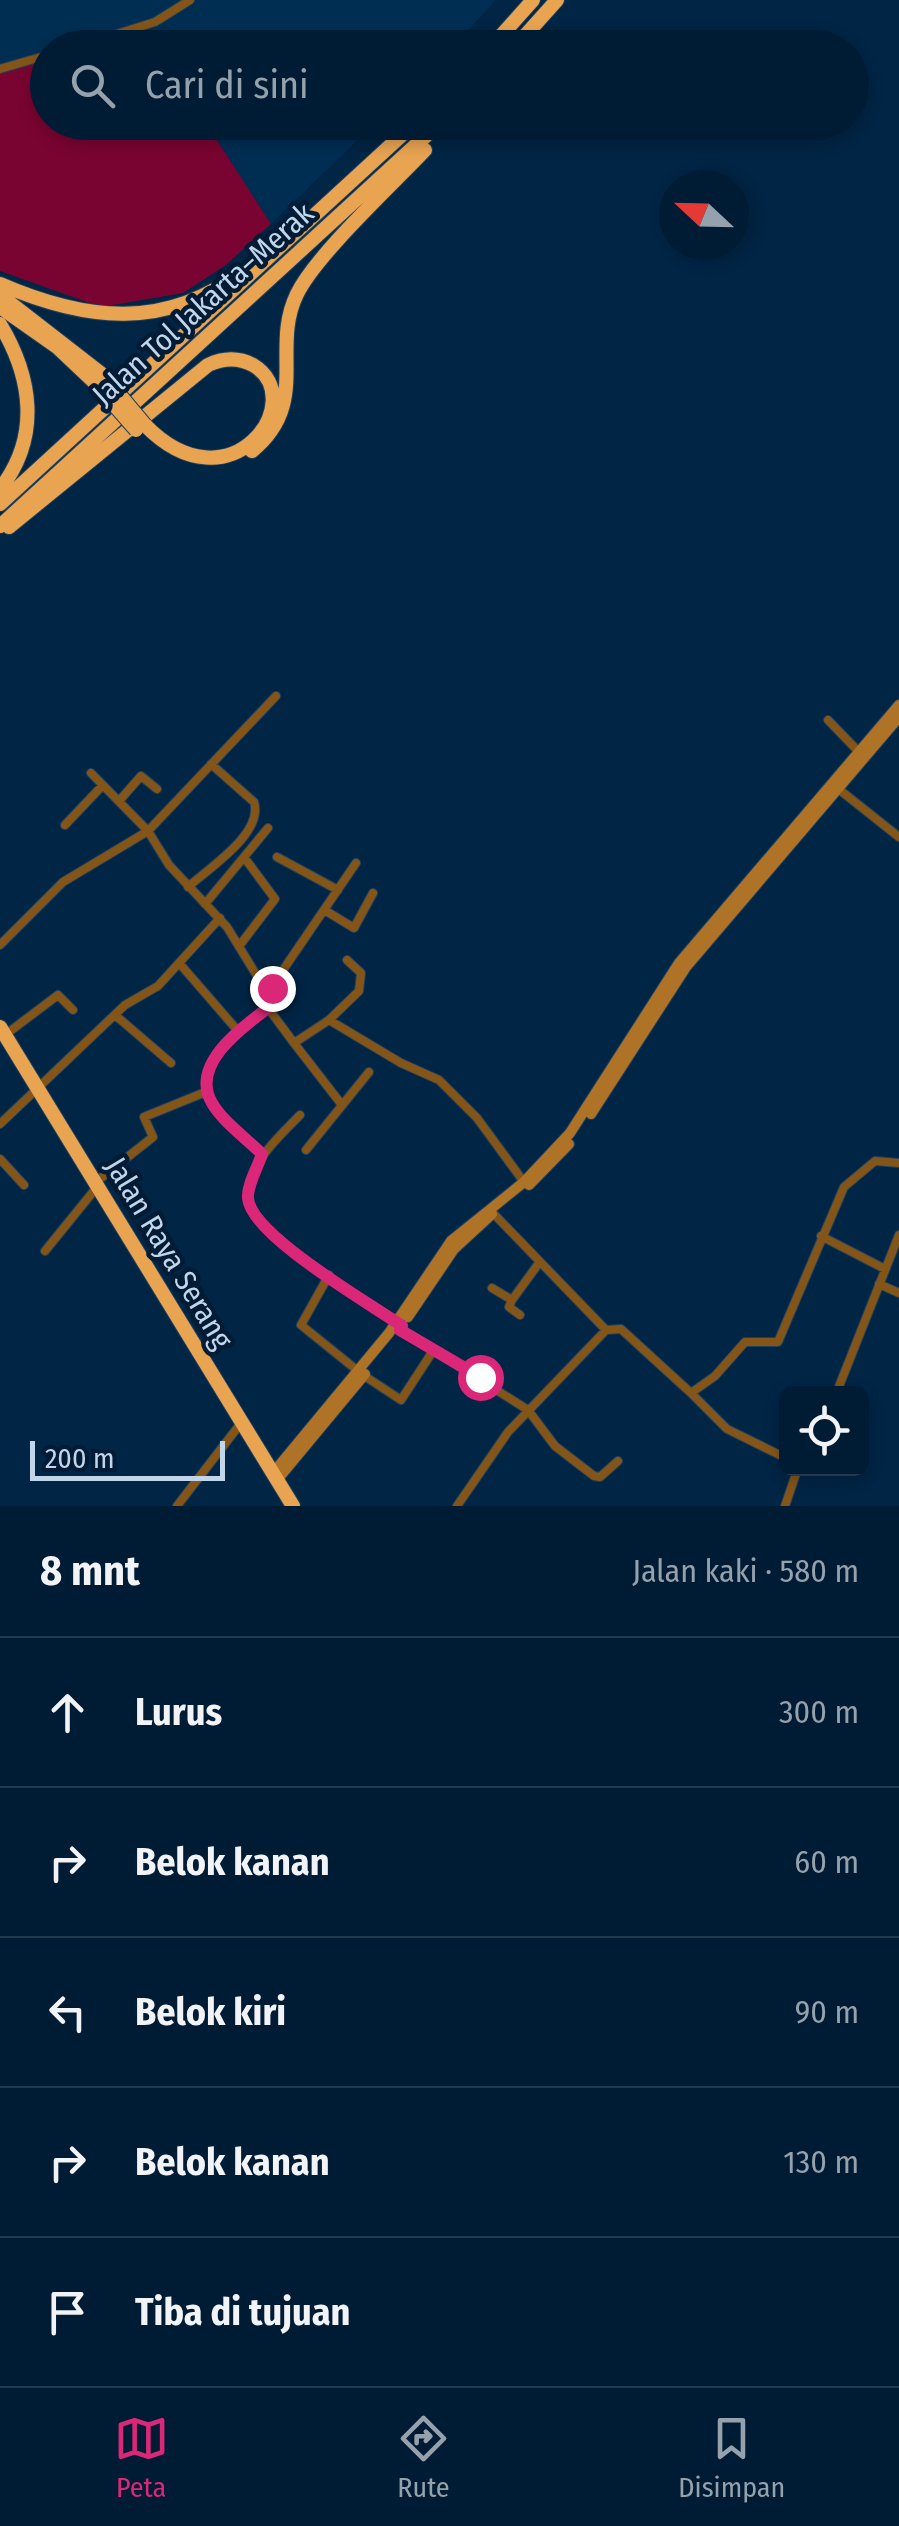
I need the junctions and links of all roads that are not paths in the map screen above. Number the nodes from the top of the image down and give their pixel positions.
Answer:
1 (190, 0) edge
2 (557, 0) edge
3 (531, 3) edge
4 (542, 18) junction
5 (130, 30) edge
6 (506, 30) edge
7 (531, 30) edge
8 (30, 60) edge
9 (0, 69) edge
10 (395, 140) edge
11 (396, 140) edge
12 (424, 140) edge
13 (429, 140) edge
14 (0, 284) edge
15 (0, 294) edge
16 (0, 306) edge
17 (0, 324) edge
18 (98, 378) junction
19 (140, 427) junction
20 (0, 489) edge
21 (0, 504) edge
22 (0, 526) edge
23 (0, 534) edge
24 (276, 696) dead end
25 (899, 704) edge
26 (899, 716) edge
27 (828, 720) dead end
28 (858, 751) junction
29 (211, 764) junction
30 (91, 773) dead end
31 (104, 784) junction
32 (834, 785) junction
33 (156, 788) dead end
34 (119, 801) junction
35 (65, 825) dead end
36 (268, 828) dead end
37 (148, 830) junction
38 (899, 837) edge
39 (261, 838) junction
40 (269, 846) dead end
41 (244, 857) junction
42 (277, 857) dead end
43 (356, 863) dead end
44 (188, 887) junction
45 (338, 890) junction
46 (372, 893) dead end
47 (204, 904) junction
48 (326, 911) junction
49 (220, 918) junction
50 (0, 944) edge
51 (240, 945) junction
52 (347, 960) dead end
53 (180, 964) junction
54 (266, 995) junction
55 (268, 1008) junction
56 (73, 1010) dead end
57 (115, 1015) junction
58 (330, 1020) junction
59 (2, 1031) edge
60 (238, 1031) junction
61 (294, 1043) junction
62 (171, 1064) dead end
63 (369, 1072) dead end
64 (36, 1086) junction
65 (208, 1091) junction
66 (342, 1105) junction
67 (300, 1115) dead end
68 (0, 1124) edge
69 (306, 1150) dead end
70 (262, 1154) junction
71 (0, 1159) edge
72 (899, 1163) edge
73 (524, 1182) junction
74 (24, 1185) dead end
75 (96, 1185) junction
76 (490, 1211) junction
77 (899, 1235) edge
78 (821, 1236) junction
79 (896, 1246) edge
80 (44, 1250) dead end
81 (539, 1263) junction
82 (885, 1269) junction
83 (329, 1275) junction
84 (879, 1284) junction
85 (492, 1288) dead end
86 (899, 1293) edge
87 (512, 1300) junction
88 (520, 1315) dead end
89 (400, 1326) junction
90 (606, 1330) junction
91 (432, 1351) junction
92 (361, 1373) junction
93 (839, 1386) edge
94 (692, 1393) junction
95 (528, 1410) junction
96 (241, 1423) junction
97 (779, 1455) edge
98 (618, 1461) dead end
99 (795, 1476) edge
100 (275, 1477) junction
101 (176, 1506) edge
102 (293, 1506) edge
103 (457, 1506) edge
104 (785, 1506) edge

1 - 5 street
2 - 4 highway
3 - 4 highway
3 - 6 highway
4 - 7 highway
8 - 9 street
10 - 14 highway
11 - 21 highway, Jalan Tol Jakarta–Merak
12 - 22 highway, Jalan Tol Jakarta–Merak
13 - 19 highway
15 - 18 highway
16 - 18 highway
17 - 20 highway
18 - 19 highway, bridge
19 - 23 highway
24 - 29 street
25 - 28 street
26 - 32 street
27 - 28 street
28 - 32 street
29 - 37 street
29 - 44 street
30 - 31 street
31 - 34 street
31 - 35 street
32 - 38 street
32 - 73 street
32 - 76 street
33 - 34 street
34 - 37 street
36 - 39 street
37 - 44 street
37 - 50 street
39 - 40 street
39 - 41 street
41 - 47 street
41 - 51 street
42 - 45 street
43 - 45 street
44 - 47 street
45 - 48 street
46 - 48 street
47 - 49 street
48 - 54 street
49 - 51 street
49 - 53 street
51 - 54 street
52 - 58 street
53 - 57 street
53 - 60 street
54 - 55 street
55 - 60 street
55 - 61 street
56 - 59 street
57 - 62 street
57 - 64 street
58 - 61 street
58 - 73 street
59 - 64 highway, Jalan Raya Serang
60 - 65 street
61 - 66 street
63 - 66 street
64 - 68 street
64 - 75 highway, Jalan Raya Serang
65 - 70 street
65 - 75 street
66 - 69 street
67 - 70 street
70 - 83 street
71 - 74 street
72 - 78 street
73 - 76 street
75 - 80 street
75 - 96 highway, Jalan Raya Serang
76 - 81 street
76 - 89 street
77 - 79 street
78 - 82 street
78 - 94 street
79 - 82 street
81 - 87 street
81 - 90 street
82 - 84 street
83 - 89 street
83 - 92 street
84 - 86 street
84 - 93 street
85 - 87 street
87 - 88 street
89 - 91 street
89 - 92 street
90 - 94 street
90 - 95 street
91 - 92 street
91 - 95 street
92 - 100 street
94 - 97 street
95 - 98 street
95 - 103 street
96 - 100 highway, Jalan Raya Serang
96 - 101 street
99 - 104 street
100 - 102 highway, Jalan Raya Serang

